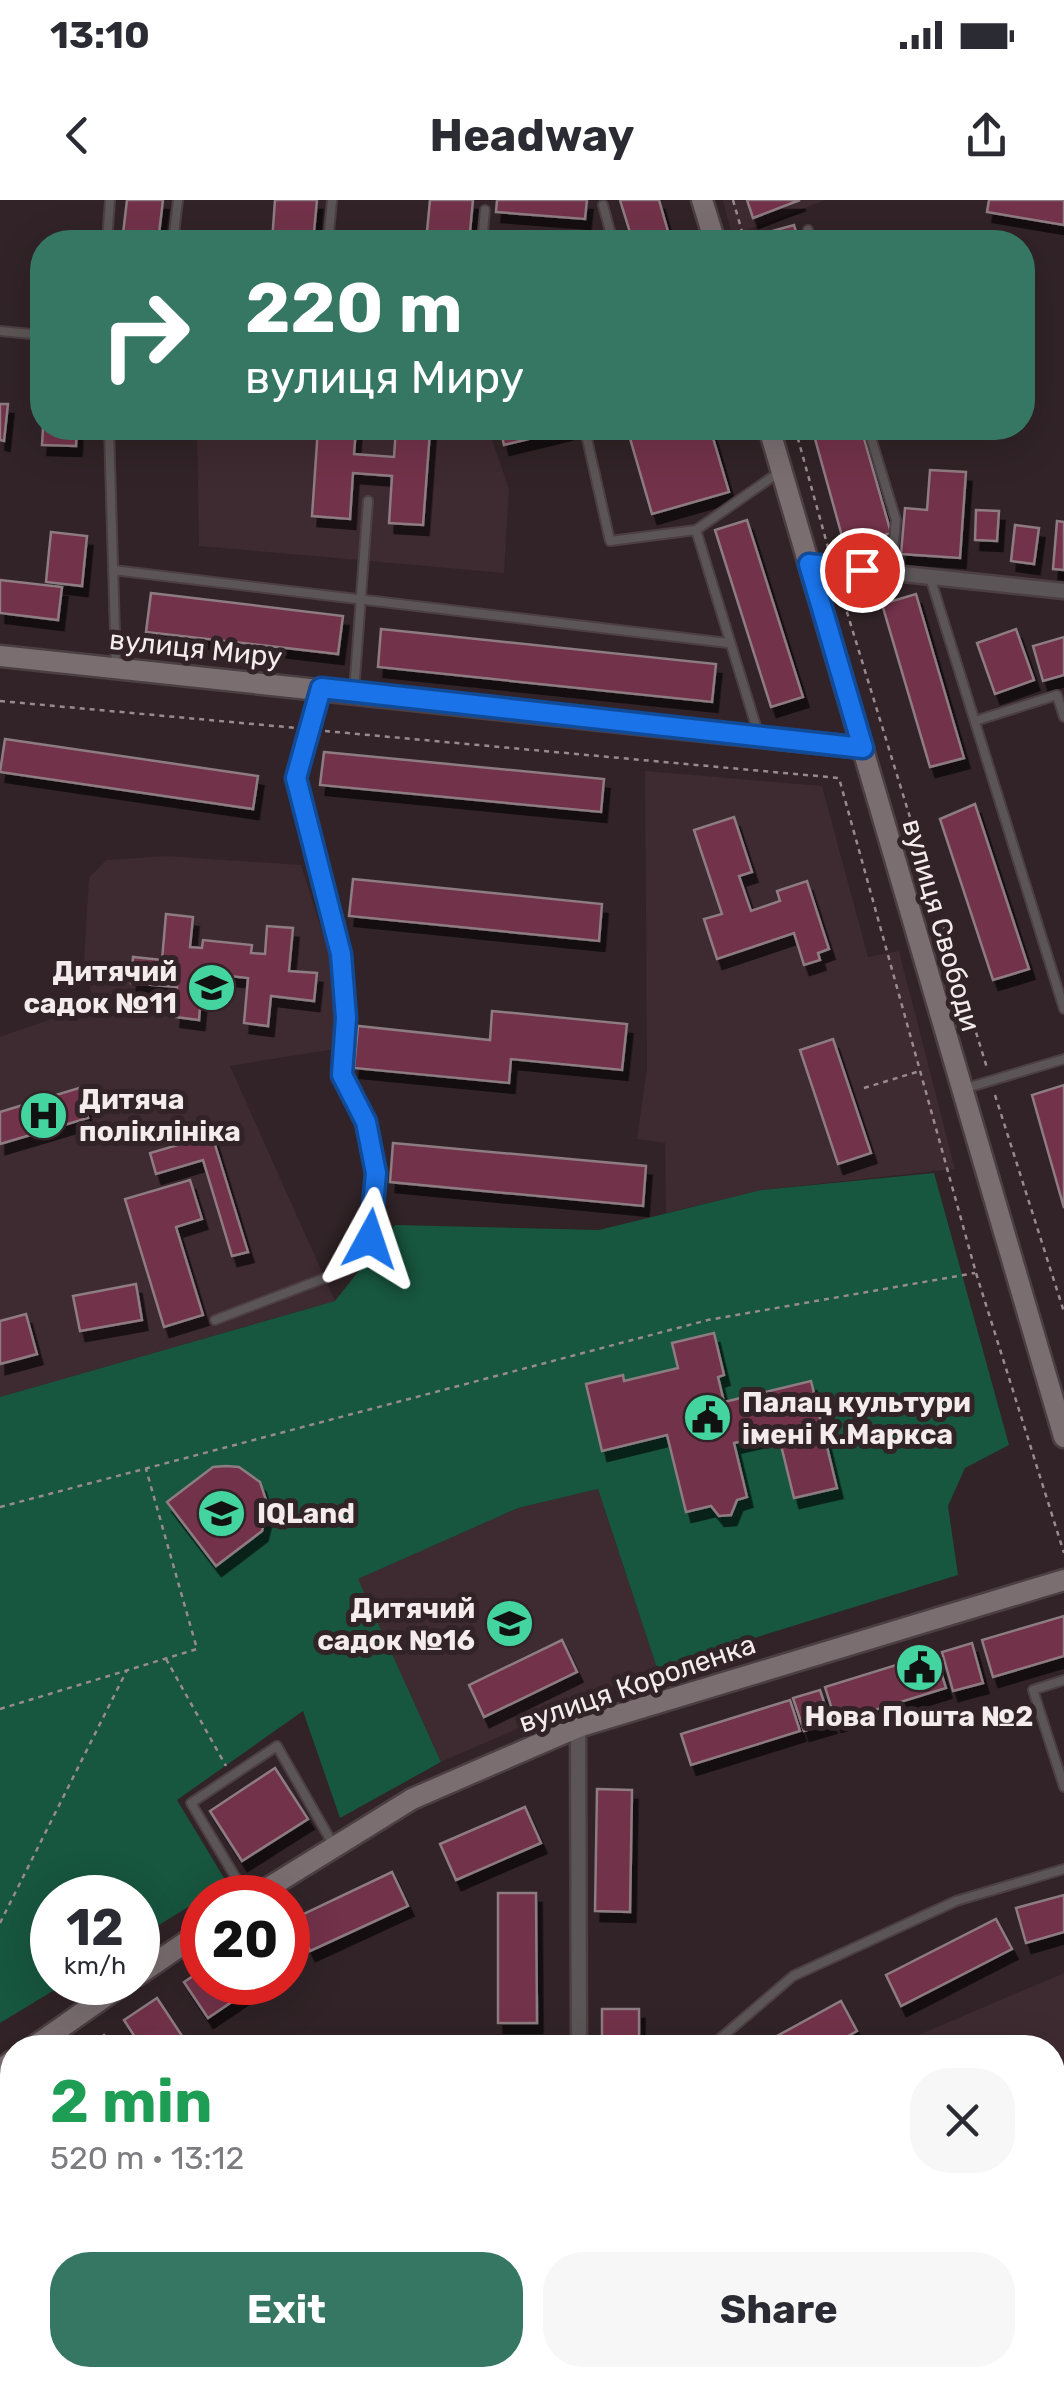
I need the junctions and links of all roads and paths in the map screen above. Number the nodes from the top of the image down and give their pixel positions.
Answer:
1 (110, 200) edge
2 (178, 200) edge
3 (702, 200) edge
4 (733, 200) edge
5 (332, 201) edge
6 (604, 205) dead end
7 (485, 210) dead end
8 (108, 230) edge
9 (174, 230) edge
10 (329, 230) edge
11 (483, 230) edge
12 (610, 230) edge
13 (711, 230) edge
14 (742, 230) edge
15 (0, 331) edge
16 (30, 334) edge
17 (110, 440) edge
18 (587, 440) edge
19 (773, 440) edge
20 (798, 440) edge
21 (872, 440) edge
22 (782, 470) junction
23 (368, 501) dead end
24 (696, 530) junction
25 (809, 564) junction
26 (833, 566) junction
27 (113, 570) junction
28 (892, 573) junction
29 (930, 577) junction
30 (1064, 592) edge
31 (358, 600) junction
32 (728, 644) junction
33 (0, 656) edge
34 (116, 668) junction
35 (321, 688) junction
36 (354, 692) junction
37 (0, 701) edge
38 (1064, 717) edge
39 (974, 721) junction
40 (310, 729) junction
41 (759, 736) junction
42 (863, 748) junction
43 (1064, 1009) edge
44 (1064, 1059) edge
45 (920, 1071) junction
46 (991, 1080) junction
47 (864, 1088) dead end
48 (961, 1089) junction
49 (976, 1272) junction
50 (1064, 1312) edge
51 (215, 1320) dead end
52 (1064, 1437) edge
53 (146, 1469) junction
54 (0, 1507) edge
55 (1064, 1554) edge
56 (1064, 1580) edge
57 (166, 1658) junction
58 (128, 1670) junction
59 (1064, 1680) edge
60 (0, 1708) edge
61 (578, 1727) junction
62 (231, 1774) junction
63 (1064, 1787) edge
64 (334, 1846) junction
65 (1064, 1869) edge
66 (236, 1875) edge
67 (287, 1875) edge
68 (0, 1923) edge
69 (93, 2005) edge
70 (51, 2035) edge
71 (578, 2035) edge
72 (724, 2035) edge

1 - 8 lane
2 - 9 lane
3 - 13 main road
4 - 14 path
5 - 10 lane
6 - 12 lane
7 - 11 lane
15 - 16 lane
17 - 27 lane
18 - 24 lane
19 - 22 main road, вулиця Свободи
20 - 26 path
21 - 28 lane
22 - 24 lane
22 - 25 main road, вулиця Свободи
23 - 31 lane
24 - 32 lane
25 - 26 street
25 - 42 main road, вулиця Свободи
26 - 28 street
26 - 46 path
27 - 31 lane
27 - 34 lane
28 - 29 street
29 - 30 street
29 - 39 lane
31 - 32 lane
31 - 36 lane
32 - 41 lane
33 - 34 main road, вулиця Миру
34 - 35 main road, вулиця Миру
35 - 36 main road, вулиця Миру
35 - 40 lane
36 - 41 main road, вулиця Миру
37 - 40 path
38 - 39 lane
39 - 43 lane
40 - 45 path
40 - 51 lane
41 - 42 main road, вулиця Миру
42 - 48 main road, вулиця Свободи
44 - 46 lane
45 - 47 path
45 - 49 path
46 - 48 lane
46 - 50 path
48 - 52 main road, вулиця Свободи
49 - 53 path
49 - 55 path
53 - 54 path
53 - 57 path
56 - 61 main road, вулиця Короленка
57 - 58 path
57 - 62 path
58 - 60 path
58 - 68 path
59 - 63 lane
61 - 64 main road, вулиця Короленка
61 - 71 street
62 - 64 lane
62 - 66 lane
64 - 67 main road, вулиця Короленка
65 - 72 lane
69 - 70 main road

